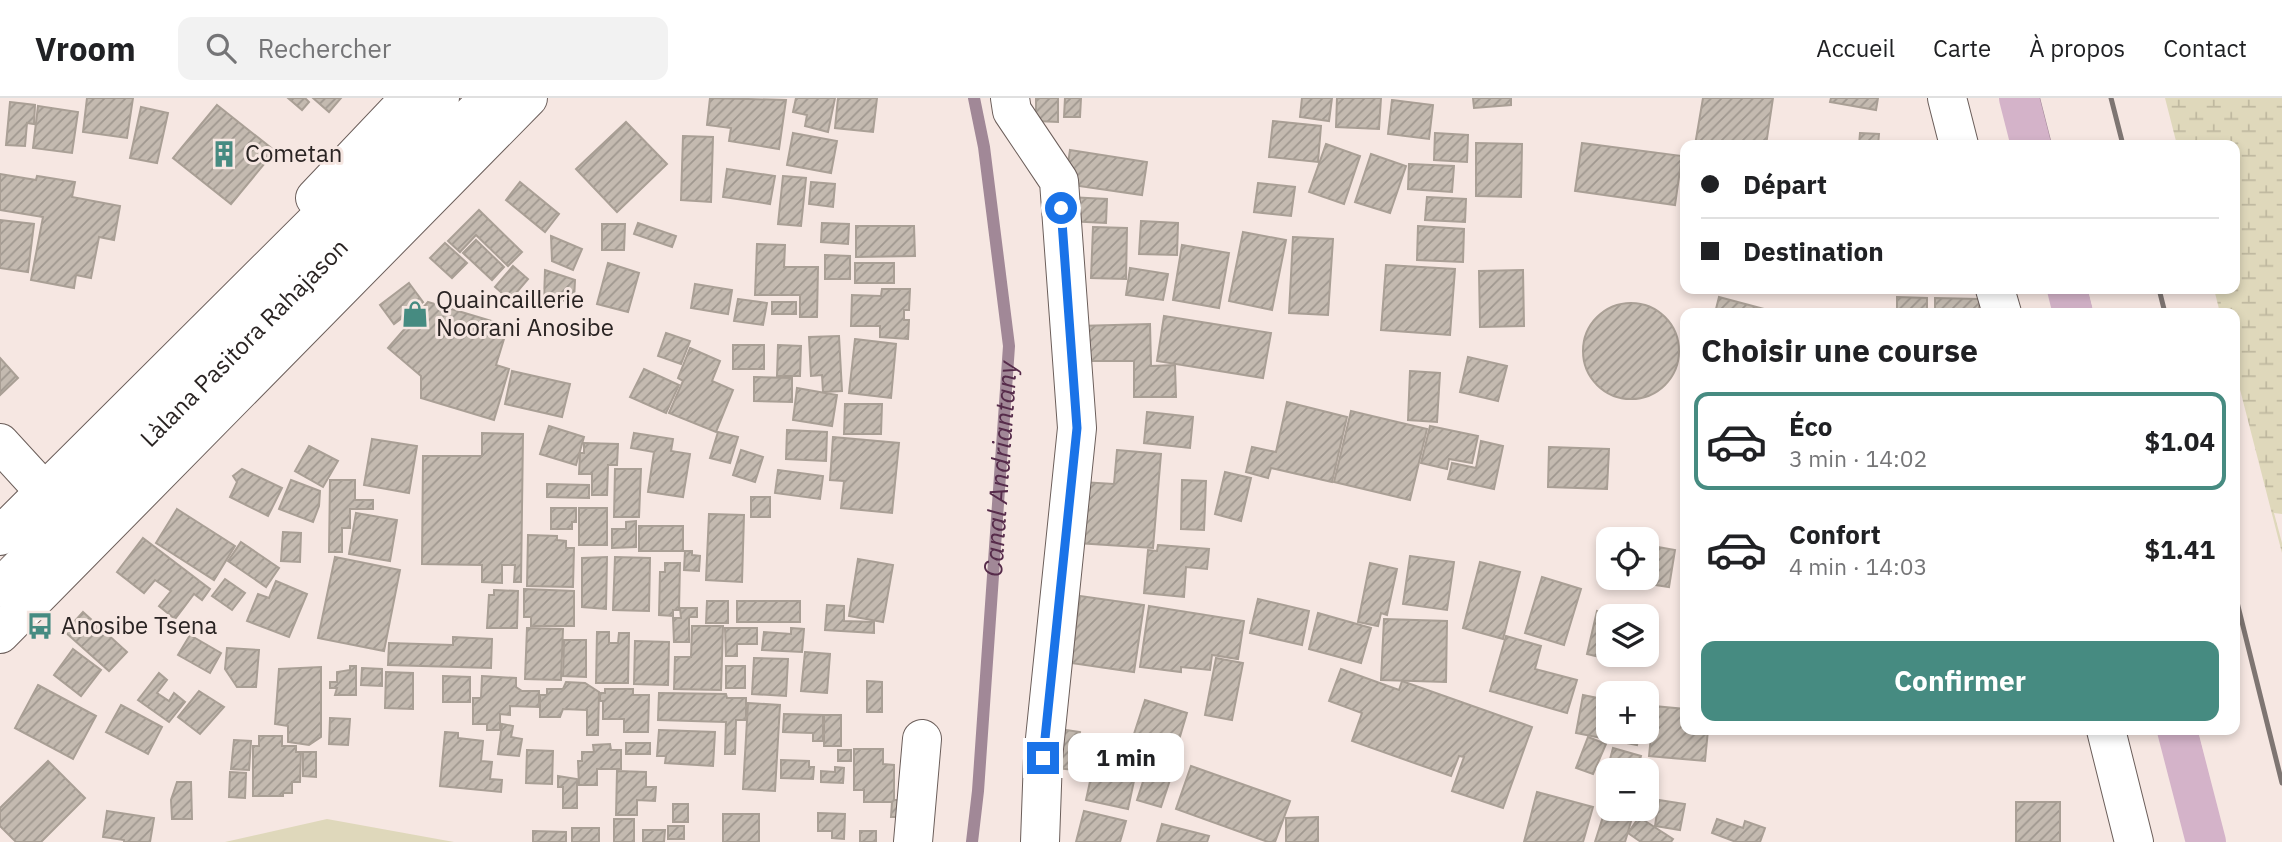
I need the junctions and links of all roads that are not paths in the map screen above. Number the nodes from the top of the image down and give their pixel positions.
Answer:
1 (410, 98) edge
2 (440, 98) edge
3 (489, 98) edge
4 (528, 98) edge
5 (1010, 98) edge
6 (1947, 98) edge
7 (1958, 140) edge
8 (0, 443) edge
9 (33, 479) junction
10 (0, 511) edge
11 (0, 536) edge
12 (0, 588) edge
13 (0, 634) edge
14 (2107, 735) edge
15 (922, 739) dead end
16 (913, 842) edge
17 (1040, 842) edge
18 (2134, 842) edge

1 - 9 street
2 - 11 street, Làlana Pasitora Rahajason
3 - 12 street, Làlana Pasitora Rahajason
4 - 13 street
5 - 17 street
6 - 7 street
8 - 9 street
9 - 10 street
14 - 18 street
15 - 16 street

